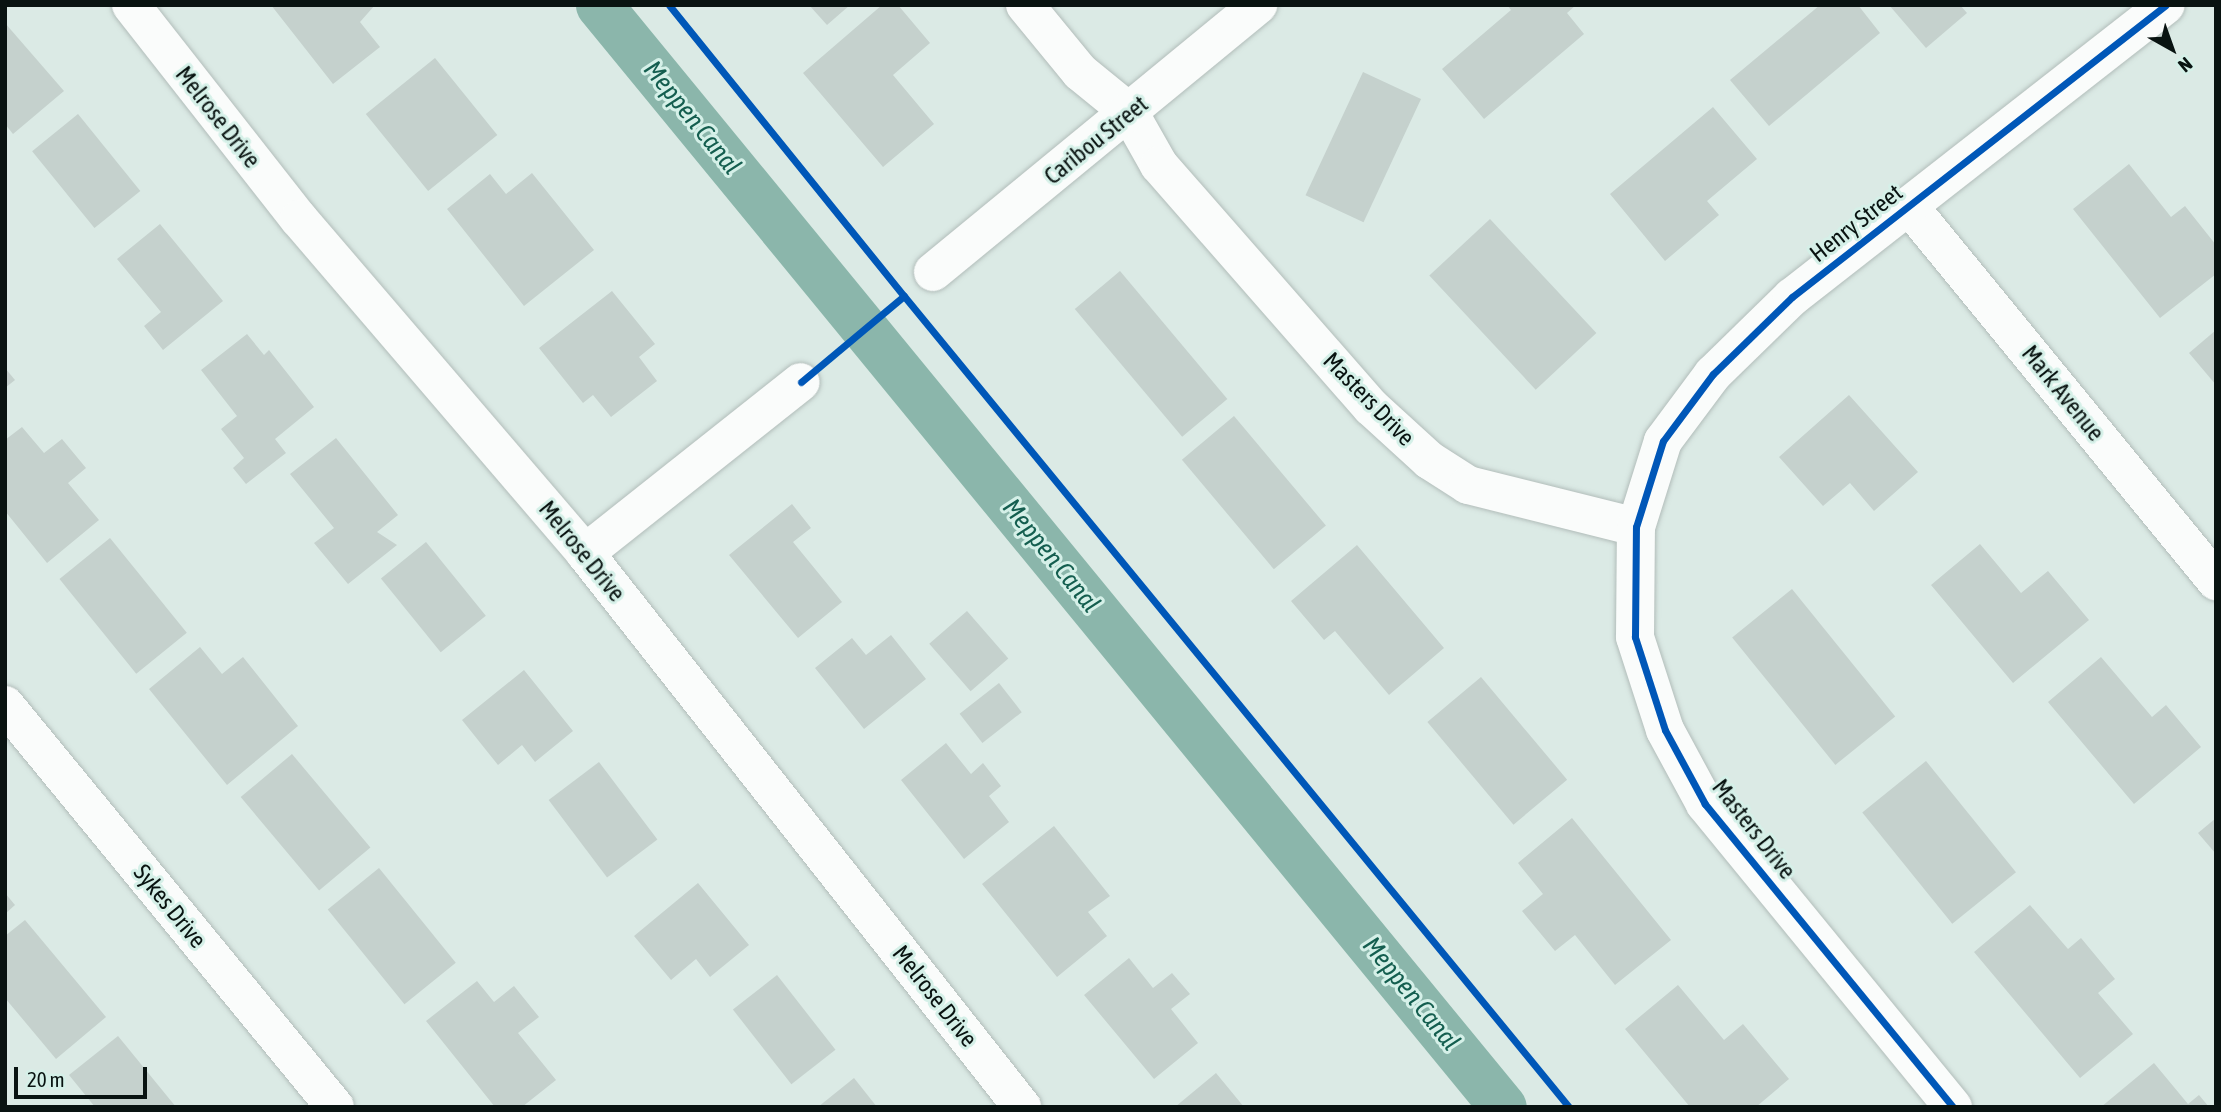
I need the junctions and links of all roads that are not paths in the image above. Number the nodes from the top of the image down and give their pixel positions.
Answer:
1 (131, 5) edge
2 (1025, 5) edge
3 (1258, 5) edge
4 (2166, 5) edge
5 (1129, 112) junction
6 (1909, 206) junction
7 (933, 272) dead end
8 (801, 382) dead end
9 (1636, 527) junction
10 (585, 553) junction
11 (2216, 581) edge
12 (5, 705) edge
13 (335, 1107) edge
14 (1022, 1107) edge
15 (1953, 1107) edge

1 - 10 street, Melrose Drive
2 - 5 street, Masters Drive
3 - 5 street, Caribou Street
4 - 6 street, Henry Street
5 - 7 street, Caribou Street
5 - 9 street, Masters Drive
6 - 9 street, Henry Street
6 - 11 street, Mark Avenue
8 - 10 street
9 - 15 street, Masters Drive
10 - 14 street, Melrose Drive
12 - 13 street, Sykes Drive

